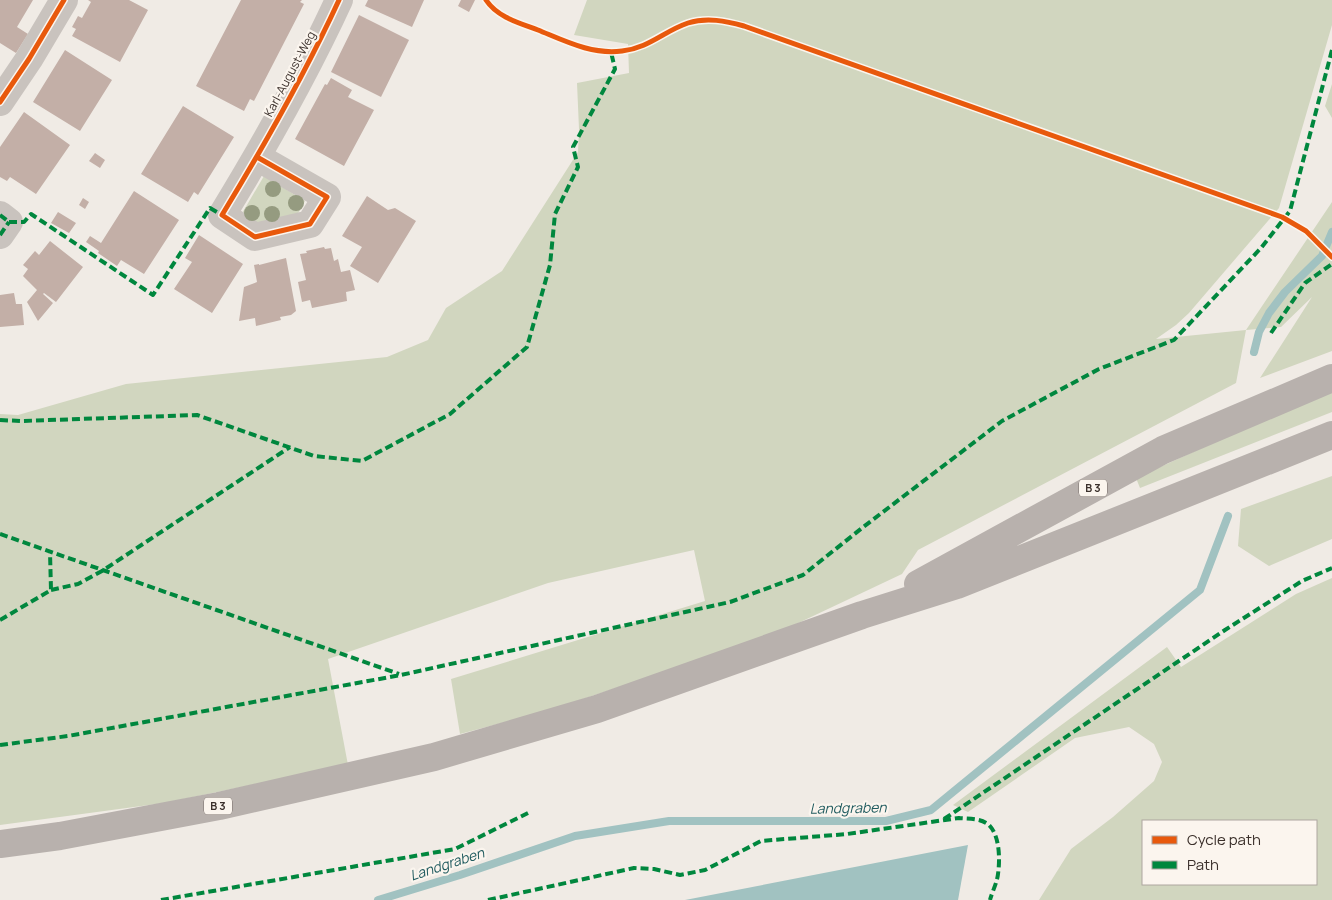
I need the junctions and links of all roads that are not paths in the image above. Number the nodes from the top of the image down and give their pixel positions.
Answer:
1 (64, 0) edge
2 (339, 0) edge
3 (0, 102) edge
4 (257, 156) dead end
5 (0, 215) edge
6 (0, 235) edge
7 (1332, 378) edge
8 (1332, 435) edge
9 (862, 615) junction
10 (0, 844) edge

1 - 3 street
2 - 4 street, Karl-August-Weg
5 - 6 street
7 - 9 main road, B 3
8 - 9 main road, B 3
9 - 10 main road, B 3

